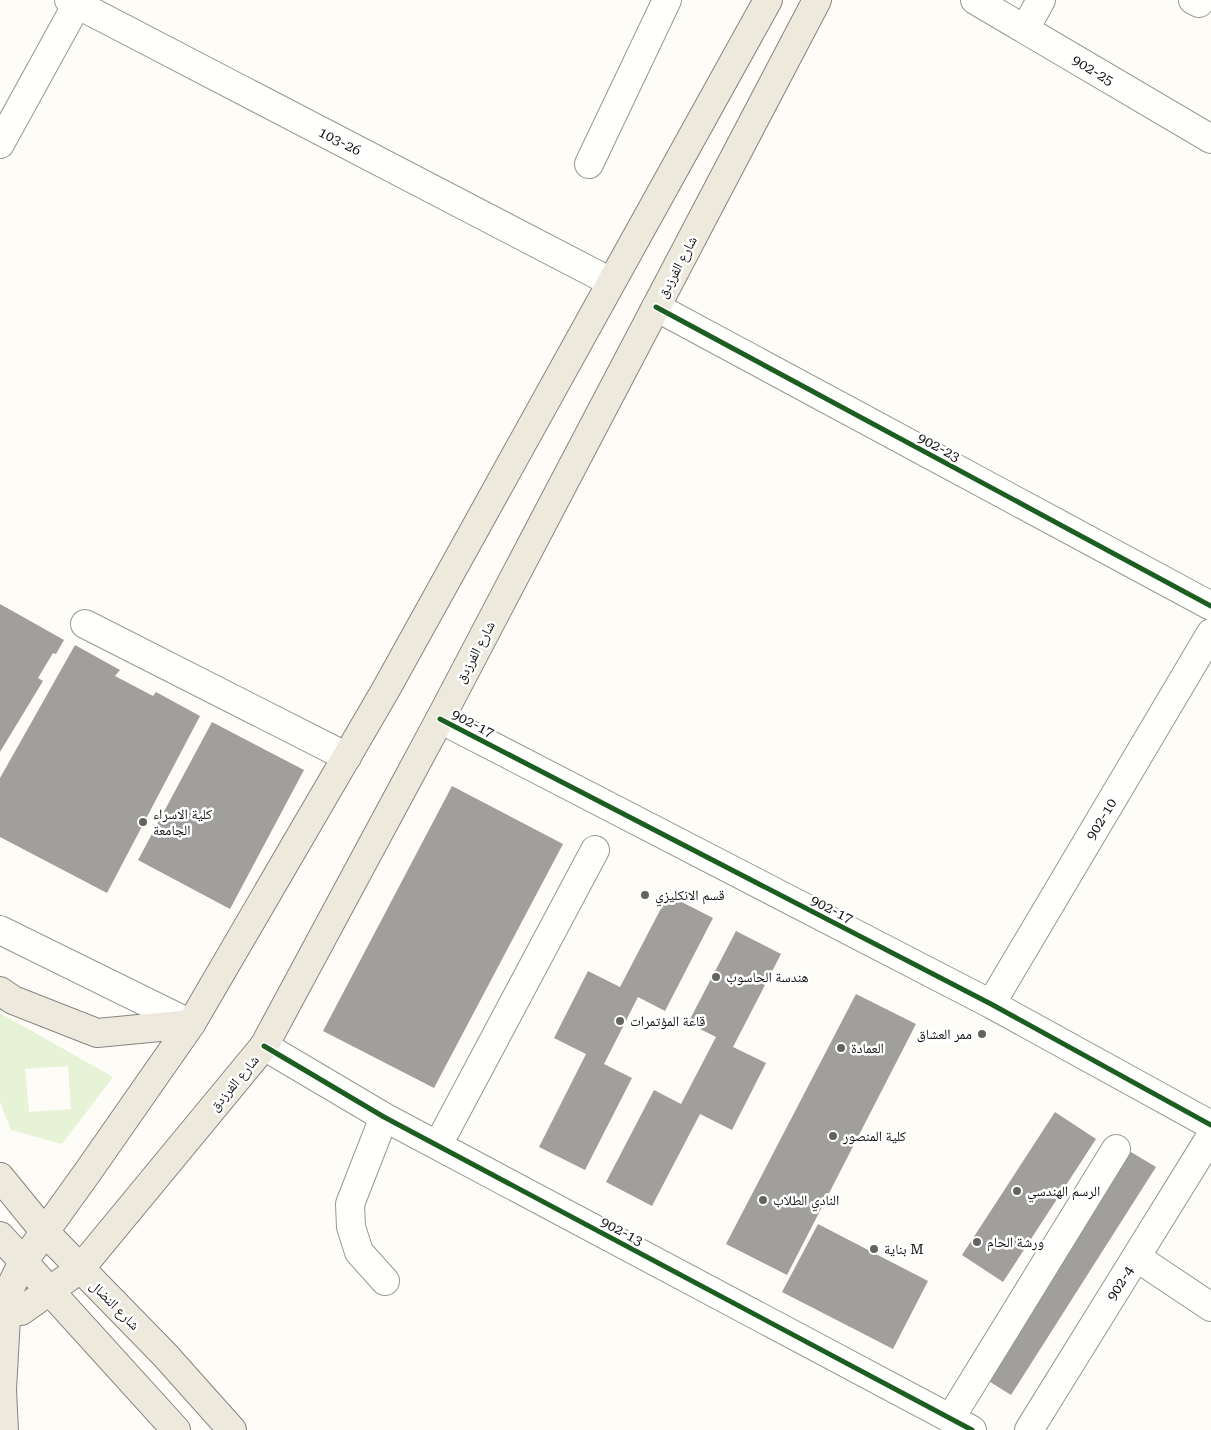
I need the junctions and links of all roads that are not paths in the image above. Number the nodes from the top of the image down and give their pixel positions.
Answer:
1 (667, 0) edge
2 (767, 0) edge
3 (817, 0) edge
4 (975, 0) edge
5 (1042, 0) edge
6 (73, 2) edge
7 (1025, 30) junction
8 (1211, 139) edge
9 (0, 144) edge
10 (589, 164) dead end
11 (611, 282) junction
12 (656, 307) junction
13 (1211, 606) edge
14 (85, 624) dead end
15 (1211, 634) edge
16 (440, 719) junction
17 (347, 757) junction
18 (595, 850) dead end
19 (0, 930) edge
20 (0, 991) edge
21 (991, 1004) junction
22 (190, 1024) junction
23 (264, 1046) junction
24 (384, 1117) junction
25 (1211, 1126) edge
26 (1211, 1136) edge
27 (438, 1145) junction
28 (1116, 1149) dead end
29 (0, 1177) edge
30 (44, 1231) junction
31 (0, 1236) edge
32 (1136, 1257) junction
33 (23, 1262) junction
34 (80, 1269) junction
35 (385, 1281) dead end
36 (48, 1291) junction
37 (1211, 1307) edge
38 (4, 1309) edge
39 (961, 1424) edge
40 (4, 1430) edge
41 (176, 1430) edge
42 (232, 1430) edge
43 (1029, 1430) edge

1 - 10 street
2 - 11 main road
3 - 12 main road, شارع الفرزدق
4 - 7 street, 902-25
5 - 7 street
6 - 9 street
6 - 11 street, 103-26
7 - 8 street, 902-25
11 - 17 main road
12 - 13 street, 902-23
12 - 16 main road, شارع الفرزدق
14 - 17 street
15 - 21 street, 902-10
16 - 21 street, 902-17
16 - 23 main road, شارع الفرزدق
17 - 22 main road
18 - 27 street
19 - 22 street
20 - 22 main road
21 - 25 street, 902-17
22 - 30 main road
23 - 24 street, 902-13
23 - 34 main road, شارع الفرزدق
24 - 27 street, 902-13
24 - 35 street
26 - 32 street, 902-4
27 - 39 street, 902-13
28 - 39 street
29 - 30 main road, شارع النضال
30 - 33 main road
30 - 34 main road, شارع النضال
31 - 33 main road
32 - 37 street
32 - 43 street, 902-4
33 - 36 main road
33 - 38 main road
34 - 36 main road, شارع الفرزدق
34 - 42 main road, شارع النضال
36 - 38 main road, شارع الفرزدق
36 - 41 main road
38 - 40 main road

